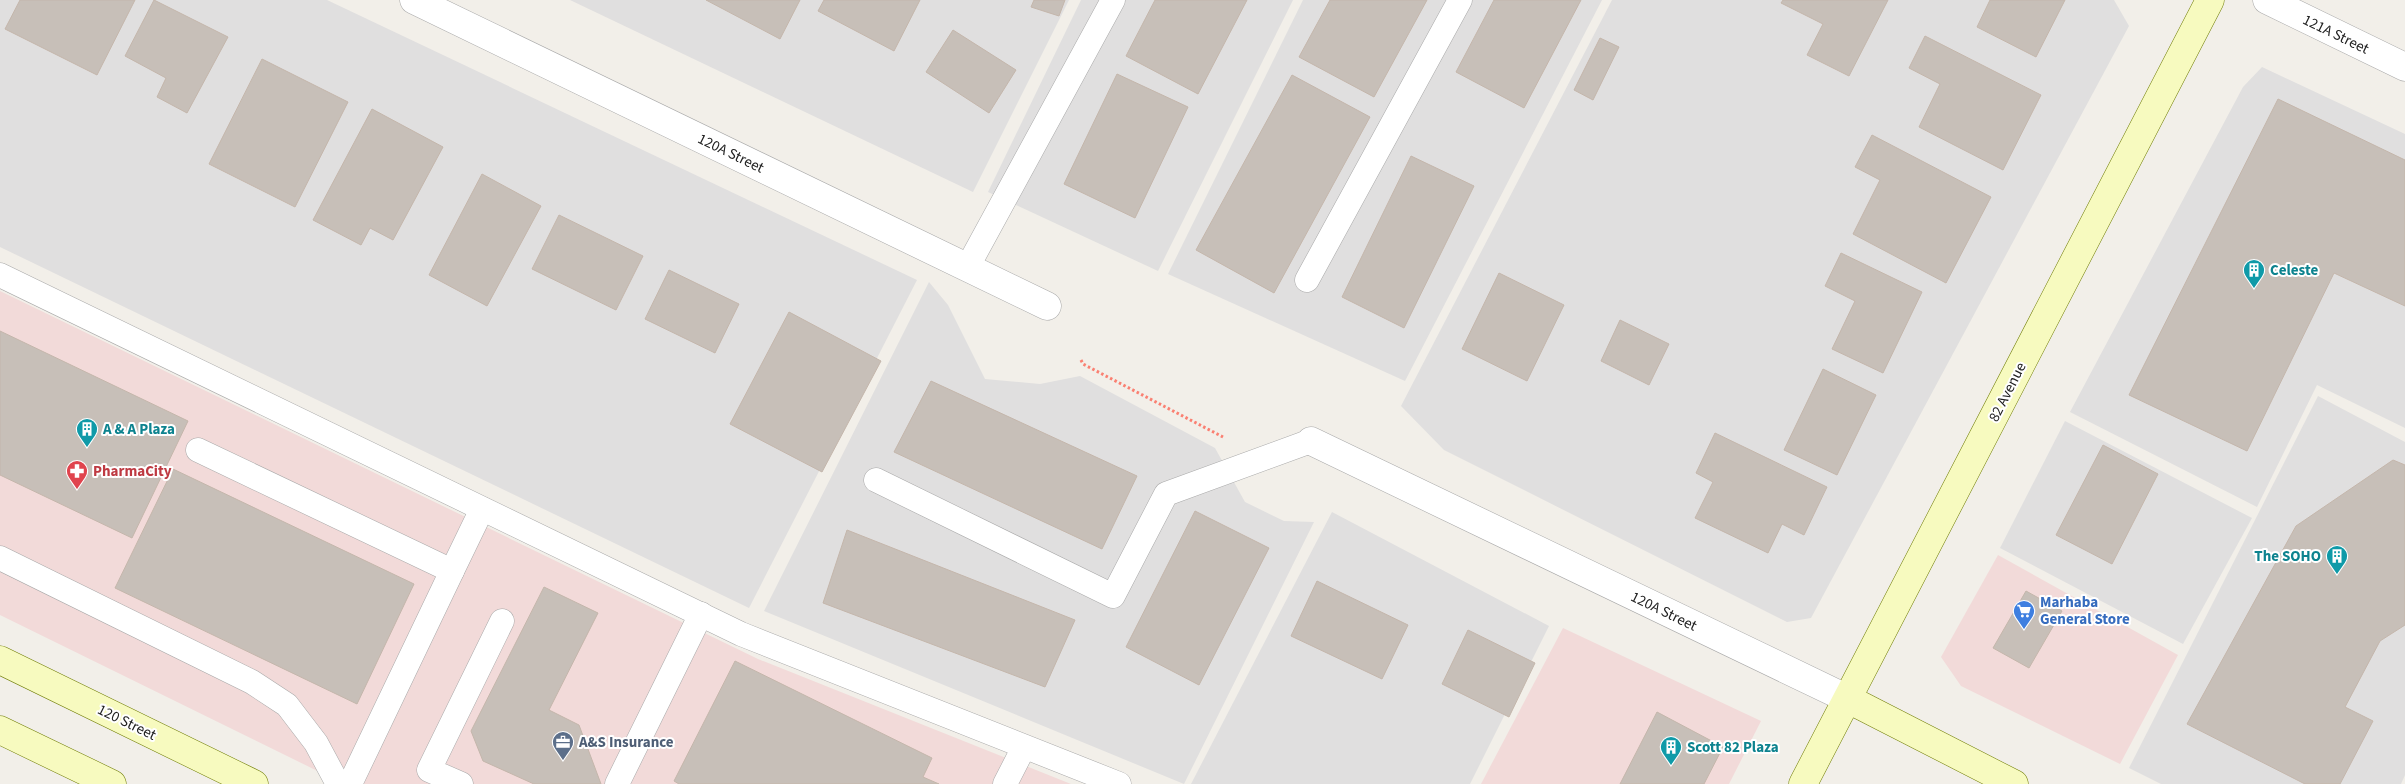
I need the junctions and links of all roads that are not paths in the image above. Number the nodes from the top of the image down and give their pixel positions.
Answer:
1 (414, 0) edge
2 (1113, 0) edge
3 (1460, 0) edge
4 (2210, 0) edge
5 (2267, 0) edge
6 (2405, 67) edge
7 (967, 268) junction
8 (0, 276) edge
9 (1307, 280) dead end
10 (1047, 306) dead end
11 (1312, 441) joint
12 (198, 450) dead end
13 (876, 480) dead end
14 (482, 509) junction
15 (0, 558) edge
16 (452, 571) junction
17 (701, 614) junction
18 (502, 621) dead end
19 (0, 660) edge
20 (1848, 699) junction
21 (0, 730) edge
22 (1024, 746) junction
23 (2007, 782) edge
24 (112, 784) edge
25 (254, 784) edge
26 (338, 784) edge
27 (350, 784) edge
28 (461, 784) edge
29 (617, 784) edge
30 (1006, 784) edge
31 (1119, 784) edge
32 (1803, 784) edge

1 - 7 street, 120A Street
2 - 7 lane
3 - 9 lane
4 - 20 street, 82 Avenue
5 - 6 street, 121A Street
7 - 10 street, 120A Street
8 - 14 lane
11 - 13 lane
11 - 20 street, 120A Street
12 - 16 lane
14 - 16 lane
14 - 17 lane
15 - 26 lane
16 - 27 lane
17 - 22 lane
17 - 29 lane
18 - 28 lane
19 - 25 street, 120 Street
20 - 23 street, 120A Street
20 - 32 street, 82 Avenue
21 - 24 street
22 - 30 lane
22 - 31 lane

